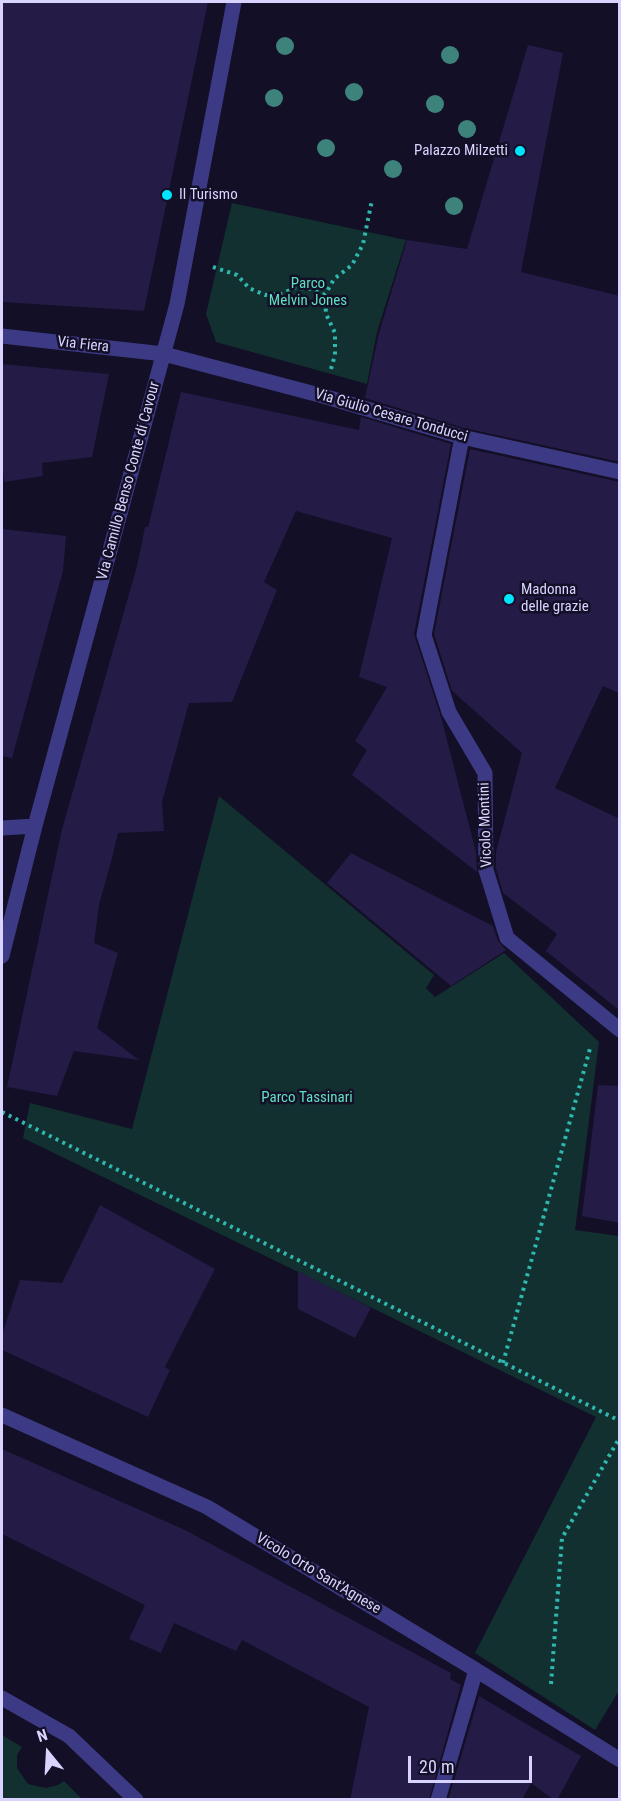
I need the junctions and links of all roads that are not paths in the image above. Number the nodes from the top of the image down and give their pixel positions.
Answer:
1 (234, 2) edge
2 (2, 336) edge
3 (164, 354) junction
4 (462, 437) junction
5 (620, 472) edge
6 (34, 826) junction
7 (2, 828) edge
8 (2, 956) edge
9 (620, 1030) edge
10 (2, 1415) edge
11 (476, 1670) junction
12 (2, 1698) edge
13 (620, 1760) edge
14 (136, 1800) edge
15 (438, 1800) edge

1 - 3 street, Via Camillo Benso Conte di Cavour
2 - 3 street, Via Fiera
3 - 4 street, Via Giulio Cesare Tonducci
3 - 6 street, Via Camillo Benso Conte di Cavour
4 - 5 street, Via Giulio Cesare Tonducci
4 - 9 street, Vicolo Montini
6 - 7 street
6 - 8 street, Via Camillo Benso Conte di Cavour
10 - 11 street, Vicolo Orto Sant'Agnese
11 - 13 street, Vicolo Orto Sant'Agnese
11 - 15 street
12 - 14 street

